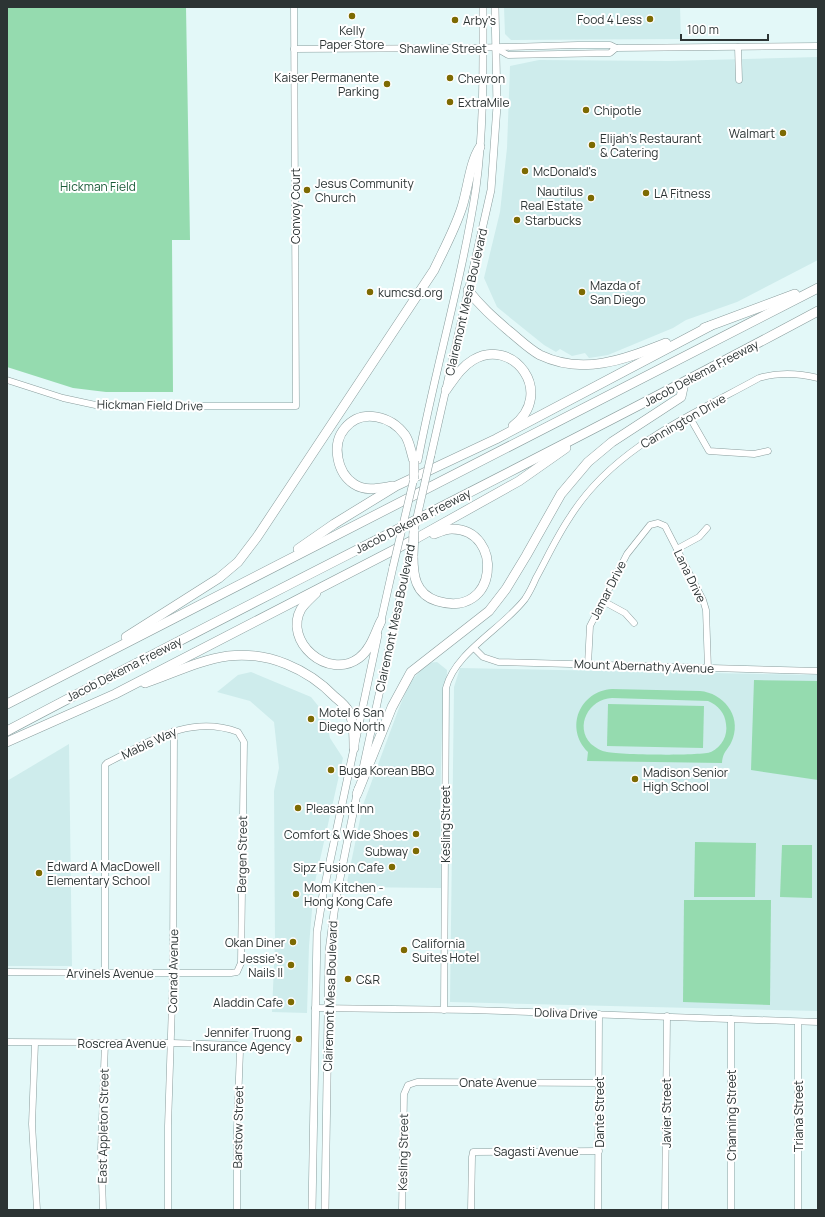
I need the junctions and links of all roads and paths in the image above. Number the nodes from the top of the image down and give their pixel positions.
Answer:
1 (294, 7) edge
2 (483, 7) edge
3 (495, 7) edge
4 (818, 46) edge
5 (738, 47) junction
6 (483, 48) junction
7 (496, 48) junction
8 (294, 49) junction
9 (739, 80) dead end
10 (480, 147) junction
11 (818, 287) edge
12 (468, 290) junction
13 (818, 311) edge
14 (710, 326) junction
15 (818, 378) edge
16 (7, 380) edge
17 (684, 383) junction
18 (446, 390) junction
19 (296, 406) joint
20 (689, 416) junction
21 (600, 426) junction
22 (496, 439) junction
23 (768, 451) dead end
24 (416, 461) junction
25 (414, 479) joint
26 (396, 486) junction
27 (650, 525) joint
28 (707, 528) dead end
29 (416, 535) junction
30 (677, 550) junction
31 (410, 559) junction
32 (270, 569) junction
33 (341, 576) junction
34 (603, 601) junction
35 (381, 621) junction
36 (634, 623) dead end
37 (474, 648) junction
38 (588, 664) junction
39 (79, 667) junction
40 (708, 669) junction
41 (818, 671) edge
42 (115, 694) junction
43 (7, 704) edge
44 (7, 731) edge
45 (174, 731) junction
46 (241, 735) joint
47 (7, 742) edge
48 (354, 748) junction
49 (357, 794) junction
50 (7, 972) edge
51 (237, 972) joint
52 (105, 973) junction
53 (173, 973) junction
54 (315, 1008) junction
55 (327, 1010) junction
56 (444, 1010) junction
57 (599, 1014) junction
58 (666, 1016) junction
59 (731, 1019) junction
60 (798, 1022) junction
61 (818, 1022) edge
62 (7, 1042) edge
63 (35, 1042) junction
64 (105, 1042) junction
65 (172, 1042) junction
66 (237, 1045) joint
67 (599, 1083) junction
68 (404, 1094) joint
69 (599, 1152) junction
70 (37, 1210) edge
71 (103, 1210) edge
72 (168, 1210) edge
73 (237, 1210) edge
74 (312, 1210) edge
75 (325, 1210) edge
76 (402, 1210) edge
77 (471, 1210) edge
78 (598, 1210) edge
79 (665, 1210) edge
80 (731, 1210) edge
81 (798, 1210) edge

1 - 8 street, Convoy Court
2 - 6 main road, Clairemont Mesa Boulevard
3 - 7 main road, Clairemont Mesa Boulevard
4 - 5 street, Shawline Street
5 - 7 street, Shawline Street
5 - 9 street
6 - 7 street, Shawline Street
6 - 8 street, Shawline Street
6 - 10 main road, Clairemont Mesa Boulevard
7 - 12 main road, Clairemont Mesa Boulevard
8 - 19 street, Convoy Court
10 - 24 main road, Clairemont Mesa Boulevard
10 - 39 highway
11 - 14 highway
11 - 32 highway, Jacob Dekema Freeway
12 - 14 highway
12 - 18 main road, Clairemont Mesa Boulevard
13 - 17 highway, Jacob Dekema Freeway
14 - 22 highway
15 - 20 street, Cannington Drive
16 - 19 street, Hickman Field Drive
17 - 21 highway, Jacob Dekema Freeway
17 - 49 highway
18 - 22 highway
18 - 29 main road, Clairemont Mesa Boulevard, bridge
20 - 23 street
20 - 37 street, Cannington Drive
21 - 29 highway
21 - 44 highway, Jacob Dekema Freeway
22 - 26 highway
24 - 25 highway, bridge
24 - 26 highway
25 - 35 main road, Clairemont Mesa Boulevard, bridge
26 - 32 highway
27 - 30 street, Lana Drive
27 - 34 street, Jamar Drive
28 - 30 street
29 - 31 highway, bridge
29 - 31 highway
29 - 33 highway
30 - 40 street, Lana Drive
31 - 49 main road, Clairemont Mesa Boulevard
32 - 39 highway, Jacob Dekema Freeway
33 - 35 highway
33 - 42 highway
34 - 36 street
34 - 38 street, Jamar Drive
35 - 48 main road, Clairemont Mesa Boulevard
37 - 38 street, Mount Abernathy Avenue
37 - 56 street, Kesling Street
38 - 40 street, Mount Abernathy Avenue
39 - 43 highway, Jacob Dekema Freeway
40 - 41 street, Mount Abernathy Avenue
42 - 47 highway
42 - 48 highway
45 - 46 street, Mable Way
45 - 52 street, Mable Way
45 - 53 street, Conrad Avenue
46 - 51 street, Bergen Street
48 - 54 main road, Clairemont Mesa Boulevard
49 - 55 main road, Clairemont Mesa Boulevard
50 - 52 street, Arvinels Avenue
51 - 53 street, Arvinels Avenue
52 - 53 street, Arvinels Avenue
53 - 65 street, Conrad Avenue
54 - 55 street, Doliva Drive
54 - 74 main road, Clairemont Mesa Boulevard
55 - 56 street, Doliva Drive
55 - 75 main road, Clairemont Mesa Boulevard
56 - 57 street, Doliva Drive
57 - 58 street, Doliva Drive
57 - 67 street, Dante Street
58 - 59 street, Doliva Drive
58 - 79 street, Javier Street
59 - 60 street, Doliva Drive
59 - 80 street, Channing Street
60 - 61 street, Doliva Drive
60 - 81 street, Triana Street
62 - 63 street, Roscrea Avenue
63 - 64 street, Roscrea Avenue
63 - 70 street
64 - 65 street, Roscrea Avenue
64 - 71 street, East Appleton Street
65 - 66 street, Roscrea Avenue
65 - 72 street, Conrad Avenue
66 - 73 street, Barstow Street
67 - 68 street, Onate Avenue
67 - 69 street, Dante Street
68 - 76 street, Kesling Street
69 - 77 street, Sagasti Avenue
69 - 78 street, Dante Street

